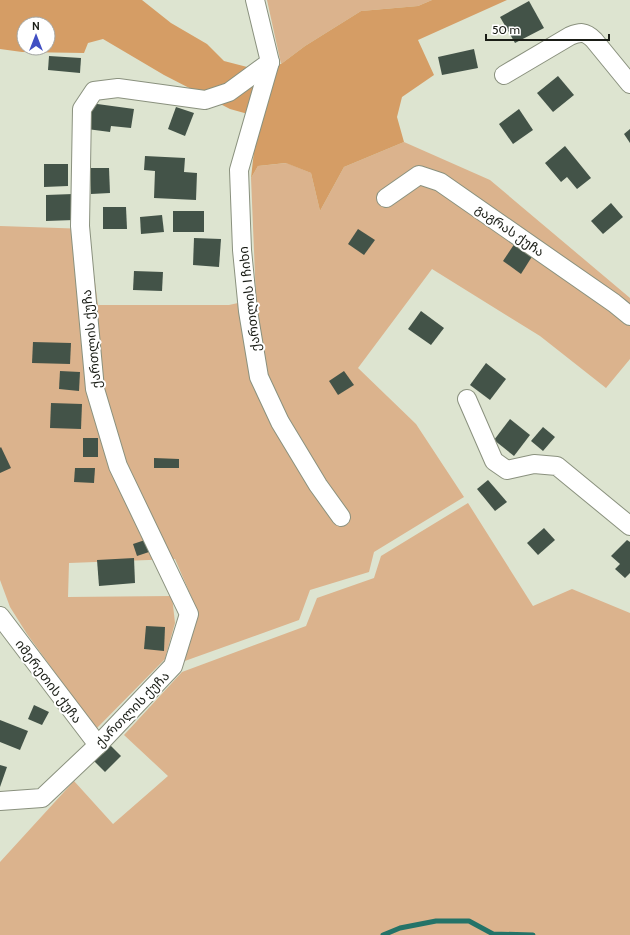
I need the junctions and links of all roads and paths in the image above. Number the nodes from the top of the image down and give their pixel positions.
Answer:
1 (255, 0) edge
2 (270, 62) junction
3 (504, 75) dead end
4 (630, 84) edge
5 (386, 198) dead end
6 (630, 316) edge
7 (467, 399) dead end
8 (341, 517) dead end
9 (630, 526) edge
10 (0, 616) edge
11 (98, 745) junction
12 (0, 801) edge

1 - 2 street
2 - 8 street, ქართლის I ჩიხი
2 - 11 street, ქართლის ქუჩა
3 - 4 street
5 - 6 street, გაგრას ქუჩა
7 - 9 street
10 - 11 street, იმერეთის ქუჩა
11 - 12 street, ქართლის ქუჩა

